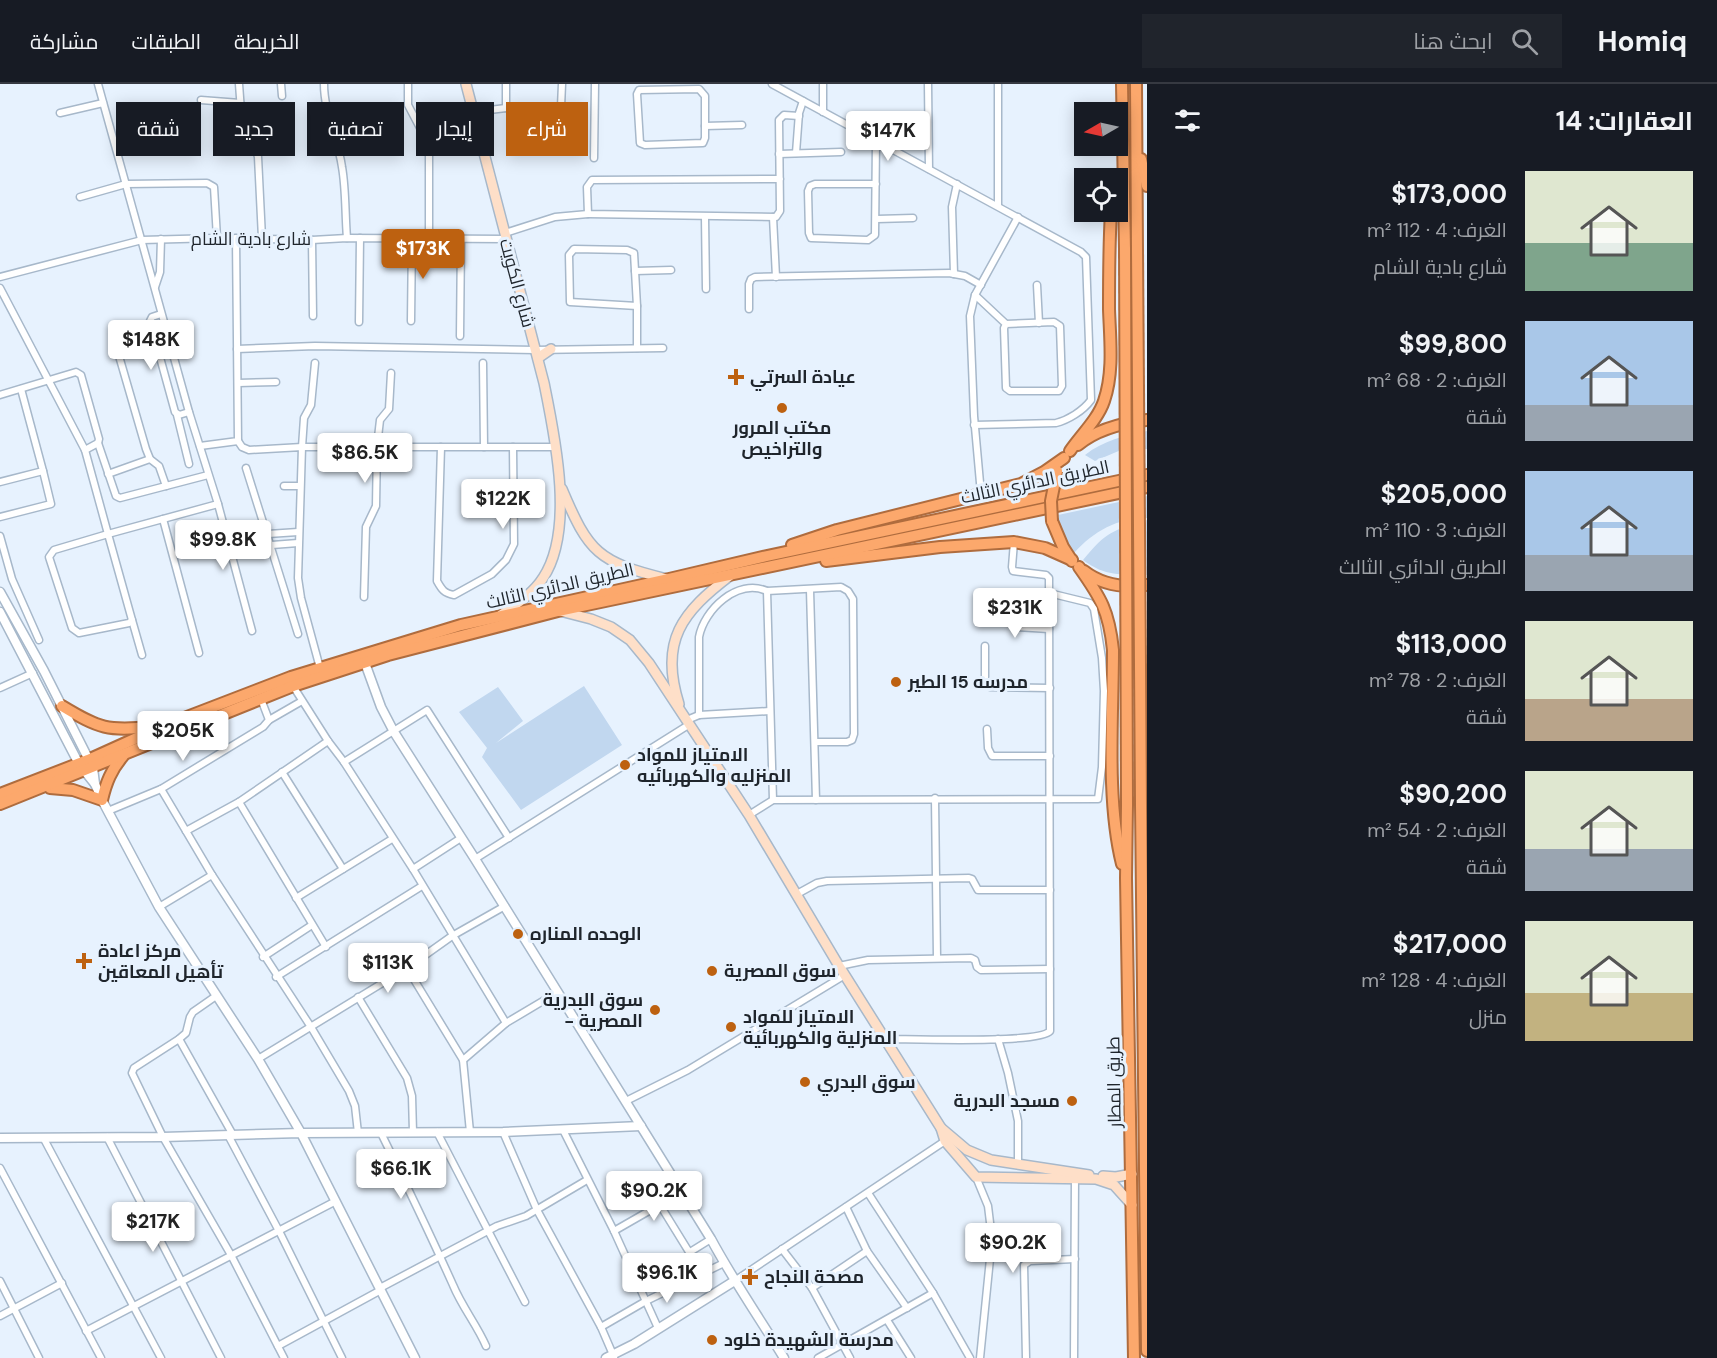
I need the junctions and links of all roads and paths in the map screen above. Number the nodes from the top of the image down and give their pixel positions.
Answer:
1 (98, 84) edge
2 (239, 84) edge
3 (281, 84) edge
4 (324, 84) edge
5 (408, 84) edge
6 (466, 84) edge
7 (506, 84) edge
8 (562, 84) edge
9 (596, 84) edge
10 (707, 84) edge
11 (772, 84) edge
12 (824, 84) edge
13 (928, 84) edge
14 (998, 84) edge
15 (1122, 84) edge
16 (1136, 84) edge
17 (704, 92) junction
18 (282, 96) dead end
19 (201, 100) dead end
20 (803, 101) junction
21 (227, 102) edge
22 (240, 102) edge
23 (470, 102) edge
24 (506, 102) edge
25 (561, 102) edge
26 (1122, 102) edge
27 (103, 103) junction
28 (506, 108) edge
29 (494, 109) edge
30 (823, 112) junction
31 (60, 114) dead end
32 (799, 116) junction
33 (742, 125) dead end
34 (705, 126) junction
35 (1142, 128) edge
36 (876, 141) junction
37 (1137, 141) junction
38 (841, 152) dead end
39 (780, 153) junction
40 (796, 153) junction
41 (258, 156) edge
42 (484, 156) edge
43 (1122, 156) joint
44 (594, 158) dead end
45 (1119, 168) edge
46 (929, 169) junction
47 (780, 179) junction
48 (126, 184) junction
49 (876, 184) junction
50 (957, 184) junction
51 (1147, 186) edge
52 (80, 197) dead end
53 (998, 206) junction
54 (588, 214) junction
55 (705, 217) junction
56 (773, 217) junction
57 (1018, 217) junction
58 (913, 218) dead end
59 (877, 219) junction
60 (1111, 222) edge
61 (505, 236) junction
62 (217, 238) junction
63 (236, 238) junction
64 (262, 238) junction
65 (347, 238) junction
66 (360, 238) junction
67 (161, 239) junction
68 (412, 239) junction
69 (461, 239) junction
70 (142, 240) junction
71 (312, 240) junction
72 (429, 240) junction
73 (671, 270) dead end
74 (635, 271) junction
75 (954, 274) junction
76 (0, 277) edge
77 (776, 277) junction
78 (981, 285) junction
79 (1037, 285) dead end
80 (0, 288) edge
81 (155, 288) junction
82 (706, 289) dead end
83 (975, 296) junction
84 (637, 306) junction
85 (749, 309) dead end
86 (161, 314) junction
87 (313, 316) dead end
88 (411, 321) dead end
89 (359, 322) dead end
90 (1039, 322) junction
91 (1006, 324) junction
92 (460, 336) dead end
93 (637, 348) junction
94 (663, 348) dead end
95 (117, 349) dead end
96 (237, 349) junction
97 (551, 349) joint
98 (536, 354) junction
99 (315, 363) dead end
100 (483, 363) dead end
101 (391, 373) dead end
102 (48, 380) junction
103 (276, 382) dead end
104 (238, 383) junction
105 (21, 389) junction
106 (0, 395) edge
107 (189, 412) junction
108 (177, 415) junction
109 (1147, 420) edge
110 (974, 425) junction
111 (238, 441) junction
112 (98, 443) junction
113 (200, 446) junction
114 (302, 447) junction
115 (377, 447) junction
116 (441, 447) junction
117 (484, 447) junction
118 (513, 447) junction
119 (555, 447) junction
120 (85, 450) junction
121 (1067, 454) junction
122 (150, 459) junction
123 (189, 464) dead end
124 (246, 468) dead end
125 (43, 471) junction
126 (108, 474) junction
127 (208, 475) junction
128 (1147, 475) edge
129 (0, 482) edge
130 (559, 483) junction
131 (166, 486) junction
132 (284, 486) dead end
133 (300, 486) junction
134 (1147, 487) edge
135 (981, 494) junction
136 (218, 504) junction
137 (0, 517) edge
138 (163, 519) junction
139 (298, 532) junction
140 (108, 534) junction
141 (268, 534) junction
142 (0, 536) edge
143 (1014, 542) junction
144 (298, 543) junction
145 (272, 545) junction
146 (767, 556) junction
147 (1075, 564) junction
148 (781, 565) junction
149 (731, 575) junction
150 (669, 579) junction
151 (1147, 585) edge
152 (810, 590) junction
153 (767, 591) junction
154 (0, 592) edge
155 (1049, 593) junction
156 (364, 597) dead end
157 (558, 611) junction
158 (0, 612) edge
159 (1012, 613) dead end
160 (497, 618) junction
161 (132, 620) junction
162 (1049, 628) junction
163 (252, 631) dead end
164 (298, 634) dead end
165 (39, 640) dead end
166 (985, 646) dead end
167 (199, 653) dead end
168 (142, 654) dead end
169 (364, 663) junction
170 (320, 668) junction
171 (33, 673) junction
172 (293, 686) junction
173 (0, 688) edge
174 (1050, 688) junction
175 (261, 699) junction
176 (302, 701) junction
177 (62, 706) junction
178 (770, 711) junction
179 (699, 714) junction
180 (687, 719) junction
181 (269, 720) junction
182 (161, 726) junction
183 (987, 729) dead end
184 (394, 732) junction
185 (328, 741) junction
186 (814, 742) junction
187 (126, 754) junction
188 (1050, 756) junction
189 (344, 762) junction
190 (86, 766) junction
191 (282, 772) junction
192 (41, 788) junction
193 (161, 789) junction
194 (0, 794) edge
195 (935, 798) junction
196 (1050, 798) junction
197 (102, 800) junction
198 (773, 800) junction
199 (816, 800) junction
200 (239, 802) junction
201 (0, 804) edge
202 (108, 811) junction
203 (748, 815) junction
204 (186, 831) junction
205 (509, 837) junction
206 (461, 838) junction
207 (392, 839) junction
208 (475, 859) junction
209 (343, 869) junction
210 (413, 869) junction
211 (1145, 874) edge
212 (212, 875) junction
213 (936, 878) junction
214 (1126, 878) junction
215 (422, 886) junction
216 (1050, 890) junction
217 (797, 894) junction
218 (296, 898) junction
219 (505, 906) junction
220 (159, 907) junction
221 (312, 924) junction
222 (452, 936) junction
223 (326, 947) junction
224 (264, 957) junction
225 (937, 958) junction
226 (839, 966) junction
227 (407, 968) junction
228 (1050, 969) junction
229 (845, 975) junction
230 (276, 977) junction
231 (558, 993) junction
232 (216, 996) junction
233 (358, 998) junction
234 (506, 1023) junction
235 (311, 1027) junction
236 (1145, 1029) edge
237 (179, 1039) junction
238 (886, 1039) junction
239 (998, 1039) junction
240 (258, 1059) junction
241 (463, 1060) junction
242 (626, 1101) junction
243 (641, 1126) junction
244 (563, 1130) junction
245 (413, 1132) junction
246 (437, 1132) junction
247 (470, 1132) junction
248 (503, 1132) junction
249 (301, 1133) junction
250 (358, 1133) junction
251 (381, 1133) junction
252 (230, 1135) junction
253 (107, 1137) junction
254 (164, 1137) junction
255 (0, 1138) edge
256 (44, 1139) junction
257 (948, 1139) junction
258 (1018, 1164) junction
259 (0, 1168) edge
260 (1132, 1174) junction
261 (1075, 1176) junction
262 (976, 1178) junction
263 (587, 1180) junction
264 (682, 1192) junction
265 (868, 1193) junction
266 (1146, 1195) edge
267 (336, 1201) junction
268 (660, 1205) junction
269 (1132, 1205) junction
270 (846, 1207) junction
271 (537, 1210) junction
272 (488, 1230) junction
273 (279, 1231) junction
274 (614, 1231) junction
275 (711, 1239) junction
276 (1146, 1244) edge
277 (782, 1249) junction
278 (867, 1251) junction
279 (690, 1252) junction
280 (231, 1255) junction
281 (441, 1257) junction
282 (1075, 1259) junction
283 (724, 1263) junction
284 (702, 1274) junction
285 (736, 1280) junction
286 (0, 1281) edge
287 (181, 1281) junction
288 (62, 1283) junction
289 (812, 1288) junction
290 (380, 1289) junction
291 (933, 1293) junction
292 (646, 1301) junction
293 (525, 1302) dead end
294 (134, 1305) junction
295 (14, 1308) junction
296 (907, 1308) junction
297 (1146, 1315) edge
298 (0, 1316) edge
299 (887, 1320) junction
300 (324, 1321) junction
301 (601, 1328) junction
302 (658, 1328) junction
303 (86, 1330) junction
304 (842, 1345) junction
305 (278, 1346) junction
306 (486, 1346) dead end
307 (1147, 1351) edge
308 (611, 1357) edge
309 (39, 1358) edge
310 (101, 1358) edge
311 (161, 1358) edge
312 (220, 1358) edge
313 (284, 1358) edge
314 (342, 1358) edge
315 (415, 1358) edge
316 (784, 1358) edge
317 (818, 1358) edge
318 (850, 1358) edge
319 (911, 1358) edge
320 (970, 1358) edge
321 (980, 1358) edge
322 (1026, 1358) edge
323 (1074, 1358) edge
324 (1134, 1358) edge

1 - 27 street
2 - 22 street
3 - 18 street
4 - 65 street
5 - 72 street
6 - 23 main road, شارع الكويت
7 - 24 street
8 - 25 street
9 - 44 street
10 - 17 street
11 - 20 street
12 - 30 street
13 - 46 street
14 - 53 street
15 - 26 highway
16 - 35 highway
17 - 34 street
17 - 34 street
19 - 21 street
20 - 30 street
20 - 32 street
27 - 31 street
27 - 48 street
28 - 29 street
30 - 36 street
32 - 39 street
32 - 40 street
33 - 34 street
35 - 37 highway
36 - 46 street
36 - 49 street
37 - 51 highway
37 - 211 highway, طريق المطار, bridge
38 - 40 street
39 - 40 street
39 - 47 street
41 - 64 street
42 - 61 main road, شارع الكويت
43 - 45 highway
43 - 214 highway, طريق المطار, bridge
46 - 50 street
47 - 54 street
47 - 56 street
48 - 52 street
48 - 62 street
48 - 70 street
49 - 59 street
49 - 59 street
50 - 53 street
50 - 75 street
53 - 57 street
54 - 55 street, شارع بادية الشام
54 - 61 street, شارع بادية الشام
55 - 56 street, شارع بادية الشام
55 - 82 street
56 - 77 street
57 - 78 street
57 - 110 street
58 - 59 street
60 - 121 highway
61 - 69 street, شارع بادية الشام
61 - 98 main road, شارع الكويت
62 - 63 street, شارع بادية الشام
62 - 67 street, شارع بادية الشام
63 - 64 street, شارع بادية الشام
63 - 96 street
64 - 71 street, شارع بادية الشام
65 - 66 street, شارع بادية الشام
65 - 71 street, شارع بادية الشام
66 - 68 street, شارع بادية الشام
66 - 89 street
67 - 70 street, شارع بادية الشام
67 - 81 street
68 - 72 street, شارع بادية الشام
68 - 88 street
69 - 72 street, شارع بادية الشام
69 - 92 street
70 - 76 street, شارع بادية الشام
70 - 81 street
71 - 87 street
73 - 74 street
74 - 84 street
74 - 84 street
75 - 77 street
75 - 78 street
77 - 85 street
78 - 83 street
79 - 90 street
80 - 102 street
81 - 86 street
83 - 91 street
83 - 110 street
84 - 93 street
86 - 107 street
86 - 108 street
90 - 91 street
90 - 91 street
93 - 94 street
93 - 97 street
95 - 122 street
96 - 98 street
96 - 104 street
97 - 98 main road
98 - 119 main road, شارع الكويت
99 - 114 street
100 - 117 street
101 - 115 street
102 - 105 street
102 - 112 street
102 - 120 street
103 - 104 street
104 - 111 street
105 - 106 street
105 - 125 street
107 - 108 street
107 - 113 street
108 - 123 street
109 - 121 highway
110 - 135 street
111 - 113 street
111 - 114 street
112 - 120 street
112 - 126 street
113 - 127 street
114 - 115 street
114 - 133 street
115 - 116 street
115 - 156 street
116 - 117 street
116 - 118 street
117 - 118 street
118 - 119 street
119 - 130 main road, شارع الكويت
120 - 140 street
121 - 135 highway
121 - 147 highway, bridge
122 - 126 street
122 - 131 street
124 - 141 street
125 - 129 street
125 - 137 street
126 - 131 street
127 - 131 street
127 - 136 street
128 - 146 highway, الطريق الدائري الثالث
130 - 150 main road, شارع الكويت
130 - 160 main road, شارع الكويت
132 - 133 street
133 - 139 street
134 - 148 highway, الطريق الدائري الثالث
135 - 146 highway
136 - 138 street
136 - 163 street
138 - 140 street
138 - 167 street
139 - 141 street
139 - 144 street
140 - 161 street
140 - 161 street
141 - 145 street
142 - 165 street
143 - 147 highway
143 - 148 highway
143 - 155 street
144 - 145 street
144 - 170 street
145 - 164 street
146 - 150 highway, الطريق الدائري الثالث
147 - 151 highway
147 - 214 highway
148 - 149 highway, الطريق الدائري الثالث
149 - 157 highway, الطريق الدائري الثالث
149 - 180 main road
150 - 160 highway, الطريق الدائري الثالث
152 - 153 street
152 - 186 street
152 - 186 street
153 - 178 street
153 - 179 street
154 - 177 street
155 - 162 street
155 - 196 street
157 - 169 highway, الطريق الدائري الثالث
157 - 180 main road
158 - 171 street
159 - 162 street
160 - 170 highway, الطريق الدائري الثالث
161 - 168 street
162 - 174 street
166 - 174 street
169 - 172 highway, الطريق الدائري الثالث
169 - 184 street
170 - 182 highway, الطريق الدائري الثالث
171 - 173 street
171 - 190 street
172 - 175 highway, الطريق الدائري الثالث
172 - 176 street
174 - 188 street
175 - 181 street
175 - 187 highway, الطريق الدائري الثالث
176 - 181 street
176 - 185 street
177 - 182 highway
177 - 190 street
178 - 179 street
178 - 198 street
179 - 180 street
180 - 203 main road
180 - 205 street
181 - 193 street
182 - 190 highway, الطريق الدائري الثالث
183 - 188 street
184 - 189 street
184 - 205 street
184 - 206 street
185 - 189 street
185 - 191 street
186 - 199 street
187 - 190 highway, الطريق الدائري الثالث
187 - 197 highway
188 - 196 street
189 - 207 street
190 - 192 highway, الطريق الدائري الثالث
190 - 194 highway, الطريق الدائري الثالث
190 - 197 street
191 - 200 street
191 - 209 street
192 - 197 highway
192 - 201 highway, الطريق الدائري الثالث
193 - 202 street
193 - 204 street
195 - 196 street
195 - 199 street
195 - 213 street
196 - 216 street
197 - 202 street
198 - 199 street
198 - 203 street
200 - 204 street
200 - 218 street
202 - 220 street
203 - 217 main road
204 - 212 street
205 - 208 street
206 - 208 street
206 - 210 street
207 - 209 street
207 - 210 street
208 - 219 street
209 - 218 street
210 - 215 street
211 - 236 highway, طريق المطار
212 - 220 street
212 - 224 street
213 - 216 street
213 - 217 street
213 - 225 street
214 - 260 highway, طريق المطار
215 - 222 street
215 - 223 street
216 - 228 street
217 - 226 main road
218 - 221 street
219 - 222 street
219 - 231 street
220 - 232 street
221 - 223 street
221 - 224 street
222 - 227 street
222 - 234 street
223 - 230 street
224 - 230 street
225 - 226 street
225 - 228 street
226 - 229 main road
227 - 233 street
227 - 241 street
228 - 239 street
229 - 238 main road
229 - 242 street
230 - 235 street
231 - 234 street
231 - 242 street
232 - 237 street
232 - 240 street
233 - 235 street
233 - 245 street
234 - 241 street
235 - 240 street
235 - 250 street
236 - 266 highway, طريق المطار
237 - 252 street
237 - 254 street
238 - 239 street
238 - 257 main road
239 - 258 street
240 - 249 street
241 - 247 street
242 - 243 street
243 - 244 street
243 - 264 street
244 - 248 street
244 - 263 street
245 - 246 street
245 - 251 street
246 - 247 street
246 - 272 street
247 - 248 street
248 - 271 street
249 - 250 street
249 - 252 street
249 - 267 street
250 - 251 street
251 - 281 street
252 - 254 street
252 - 273 street
253 - 254 street
253 - 256 street
253 - 287 street
254 - 280 street
255 - 256 street
256 - 294 street
257 - 258 main road
257 - 262 main road
257 - 265 street
258 - 261 main road
259 - 288 street
260 - 261 main road
260 - 269 highway, طريق المطار
261 - 262 main road
261 - 269 main road
261 - 282 street
262 - 321 street
263 - 271 street
263 - 274 street
264 - 268 street
264 - 275 street
265 - 270 street
265 - 291 street
266 - 276 highway, طريق المطار
267 - 273 street
267 - 290 street
268 - 274 street
268 - 279 street
269 - 324 highway, طريق المطار
270 - 277 street
270 - 278 street
271 - 272 street
271 - 301 street
272 - 281 street
272 - 293 street
273 - 280 street
273 - 300 street
274 - 292 street
275 - 279 street
275 - 283 street
276 - 297 highway, طريق المطار
277 - 285 street
277 - 289 street
278 - 289 street
278 - 296 street
279 - 284 street
280 - 287 street
280 - 305 street
281 - 290 street
281 - 306 street
282 - 322 street
282 - 323 street
283 - 284 street
283 - 285 street
284 - 292 street
285 - 302 street
285 - 316 street
286 - 295 street
287 - 294 street
287 - 312 street
288 - 295 street
288 - 303 street
289 - 304 street
290 - 300 street
290 - 315 street
291 - 296 street
291 - 320 street
292 - 301 street
292 - 302 street
294 - 303 street
294 - 311 street
295 - 298 street
295 - 309 street
296 - 299 street
297 - 307 highway, طريق المطار
299 - 304 street
299 - 319 street
300 - 305 street
300 - 314 street
301 - 308 street
302 - 308 street
303 - 310 street
304 - 317 street
304 - 318 street
305 - 313 street

